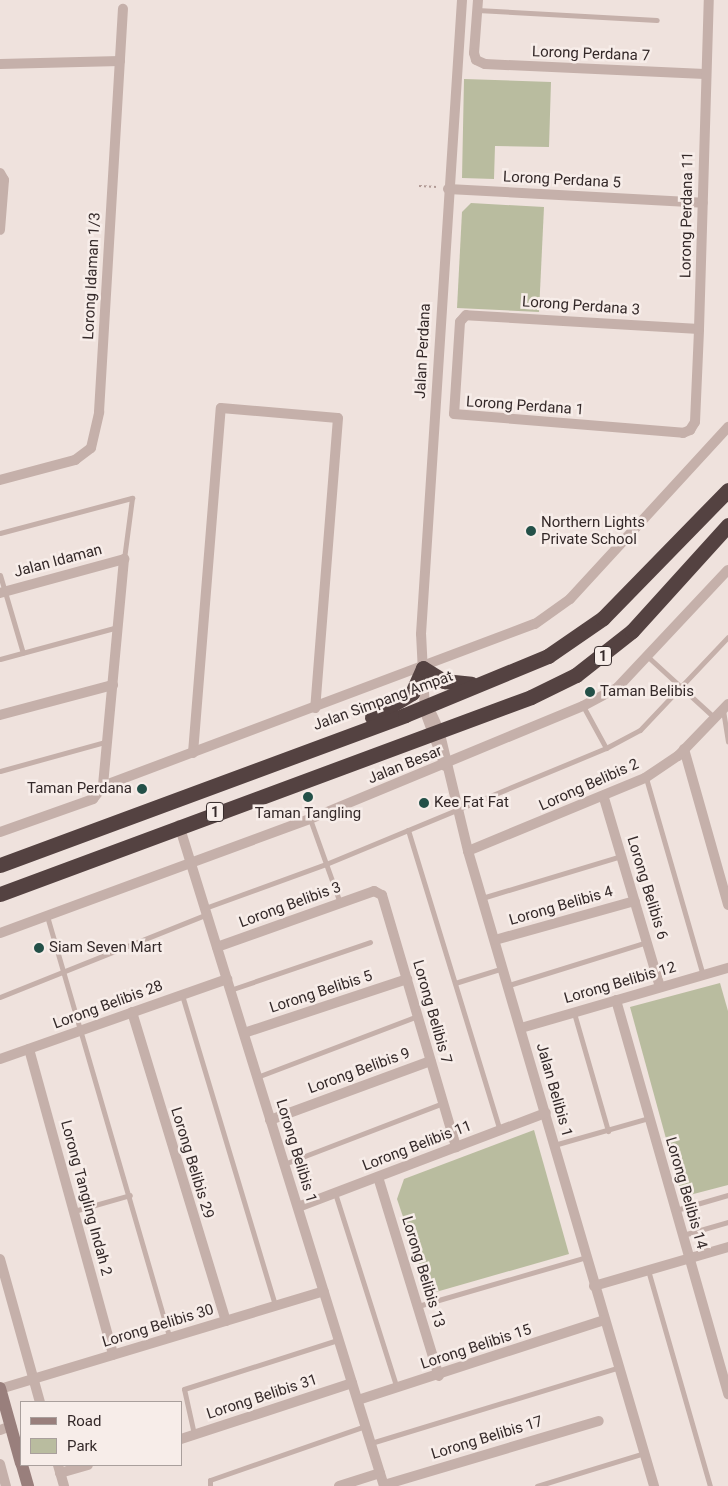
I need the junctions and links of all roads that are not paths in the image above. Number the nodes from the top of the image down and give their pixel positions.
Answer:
1 (462, 0) edge
2 (709, 0) edge
3 (477, 5) edge
4 (123, 8) dead end
5 (657, 20) dead end
6 (120, 61) junction
7 (0, 64) edge
8 (705, 74) junction
9 (0, 173) edge
10 (448, 188) junction
11 (703, 204) junction
12 (0, 230) edge
13 (462, 317) joint
14 (699, 329) junction
15 (728, 427) edge
16 (690, 430) joint
17 (0, 480) edge
18 (728, 490) edge
19 (728, 525) edge
20 (0, 533) edge
21 (124, 559) junction
22 (728, 570) edge
23 (0, 575) edge
24 (2, 592) edge
25 (118, 627) junction
26 (728, 637) edge
27 (23, 653) junction
28 (647, 656) junction
29 (0, 659) edge
30 (422, 668) junction
31 (480, 684) junction
32 (113, 685) junction
33 (681, 686) junction
34 (427, 704) junction
35 (583, 706) junction
36 (725, 707) edge
37 (315, 708) junction
38 (0, 715) edge
39 (715, 718) junction
40 (435, 731) junction
41 (108, 741) junction
42 (728, 742) edge
43 (316, 744) junction
44 (606, 748) junction
45 (684, 749) junction
46 (193, 753) junction
47 (444, 766) junction
48 (0, 771) edge
49 (645, 778) junction
50 (103, 786) junction
51 (604, 798) junction
52 (458, 809) junction
53 (310, 819) junction
54 (179, 825) junction
55 (408, 830) junction
56 (0, 832) edge
57 (468, 851) junction
58 (621, 856) junction
59 (191, 863) junction
60 (326, 864) junction
61 (0, 865) edge
62 (374, 891) joint
63 (0, 894) edge
64 (482, 898) junction
65 (635, 901) junction
66 (340, 903) junction
67 (728, 905) edge
68 (206, 911) junction
69 (46, 914) junction
70 (0, 932) edge
71 (495, 940) junction
72 (370, 942) dead end
73 (647, 942) junction
74 (217, 947) junction
75 (503, 968) junction
76 (728, 968) edge
77 (65, 972) junction
78 (703, 975) junction
79 (227, 979) junction
80 (407, 979) junction
81 (455, 983) junction
82 (509, 985) junction
83 (660, 987) junction
84 (230, 990) junction
85 (182, 994) junction
86 (0, 997) edge
87 (616, 1000) junction
88 (132, 1012) junction
89 (574, 1012) junction
90 (418, 1015) junction
91 (521, 1028) junction
92 (82, 1030) junction
93 (244, 1033) junction
94 (29, 1049) junction
95 (0, 1060) edge
96 (430, 1061) junction
97 (257, 1077) junction
98 (443, 1103) junction
99 (546, 1113) junction
100 (649, 1118) junction
101 (270, 1120) junction
102 (500, 1130) junction
103 (608, 1130) junction
104 (554, 1145) junction
105 (456, 1147) junction
106 (284, 1164) junction
107 (378, 1177) junction
108 (335, 1193) junction
109 (728, 1194) edge
110 (130, 1195) junction
111 (298, 1207) junction
112 (676, 1210) junction
113 (74, 1211) junction
114 (728, 1222) edge
115 (682, 1235) junction
116 (728, 1247) edge
117 (587, 1257) junction
118 (689, 1258) junction
119 (0, 1259) edge
120 (648, 1270) junction
121 (594, 1286) junction
122 (324, 1292) junction
123 (275, 1306) junction
124 (418, 1306) junction
125 (604, 1320) junction
126 (226, 1321) junction
127 (169, 1338) junction
128 (339, 1339) junction
129 (113, 1355) junction
130 (619, 1367) junction
131 (439, 1376) junction
132 (34, 1379) junction
133 (352, 1383) junction
134 (397, 1388) junction
135 (0, 1389) edge
136 (728, 1394) edge
137 (358, 1400) junction
138 (40, 1401) edge
139 (599, 1420) dead end
140 (365, 1425) junction
141 (5, 1428) edge
142 (194, 1435) junction
143 (182, 1439) edge
144 (371, 1443) junction
145 (644, 1453) junction
146 (20, 1460) edge
147 (0, 1464) edge
148 (23, 1466) edge
149 (81, 1466) edge
150 (59, 1469) edge
151 (380, 1473) junction
152 (384, 1485) edge
153 (6, 1486) edge
154 (28, 1486) edge
155 (64, 1486) edge
156 (210, 1486) edge
157 (339, 1486) edge
158 (537, 1486) edge
159 (654, 1486) edge
160 (710, 1486) edge

1 - 10 street, Jalan Perdana
2 - 8 street, Lorong Perdana 11
3 - 5 lane
3 - 8 street, Lorong Perdana 7
4 - 6 street, Lorong Idaman 1/3
6 - 7 street
6 - 17 street, Lorong Idaman 1/3
8 - 11 street, Lorong Perdana 11
9 - 12 street
10 - 11 street, Lorong Perdana 5
10 - 30 street, Jalan Perdana
11 - 14 street, Lorong Perdana 11
13 - 14 street, Lorong Perdana 3
13 - 16 street, Lorong Perdana 1
14 - 16 street, Lorong Perdana 11
15 - 30 street
18 - 31 highway, Jalan Simpang Ampat / 1
19 - 40 highway, 1
20 - 21 lane
21 - 24 street, Jalan Idaman
21 - 25 street
22 - 28 street, Jalan Besar
23 - 24 lane
24 - 27 lane
25 - 27 lane
25 - 32 street
26 - 33 lane
27 - 29 lane
28 - 33 lane
28 - 35 street, Jalan Besar
30 - 31 highway
30 - 34 street, Jalan Perdana
30 - 37 street
30 - 43 highway
31 - 34 highway, Jalan Simpang Ampat / 1
32 - 38 street
32 - 41 street
33 - 39 lane
33 - 44 lane
34 - 40 street, Jalan Belibis 1
34 - 43 highway, Jalan Simpang Ampat / 1
35 - 44 lane
35 - 47 street, Jalan Besar
36 - 39 street, Lorong Belibis 2
36 - 42 lane
37 - 46 street
37 - 46 street
39 - 45 street, Lorong Belibis 2
40 - 47 street, Jalan Belibis 1
40 - 54 highway, 1
41 - 48 lane
41 - 50 street
43 - 61 highway, Jalan Simpang Ampat / 1
44 - 52 lane
45 - 49 street, Lorong Belibis 2
45 - 67 street
46 - 50 street
47 - 52 street, Jalan Belibis 1
47 - 53 street, Jalan Besar
49 - 51 street, Lorong Belibis 2
49 - 78 lane
50 - 56 street
51 - 57 street, Lorong Belibis 2
51 - 58 street, Lorong Belibis 6
52 - 55 lane
52 - 57 street, Jalan Belibis 1
53 - 59 street, Jalan Besar
53 - 60 lane
54 - 59 street, Lorong Belibis 1
54 - 63 highway, 1
55 - 60 lane
55 - 81 lane
57 - 64 street, Jalan Belibis 1
58 - 64 lane
58 - 65 street, Lorong Belibis 6
59 - 68 street, Lorong Belibis 1
59 - 69 street, Jalan Besar
60 - 66 lane
60 - 68 lane
62 - 66 street, Lorong Belibis 3
62 - 80 street, Lorong Belibis 7
64 - 71 street, Jalan Belibis 1
65 - 71 street, Lorong Belibis 4
65 - 73 street, Lorong Belibis 6
66 - 74 street, Lorong Belibis 3
68 - 74 street, Lorong Belibis 1
68 - 77 lane
69 - 70 street, Jalan Besar
69 - 77 lane
71 - 75 street, Jalan Belibis 1
72 - 84 lane
73 - 82 lane
73 - 83 street, Lorong Belibis 6
74 - 79 street, Lorong Belibis 1
75 - 81 lane
75 - 82 street, Jalan Belibis 1
76 - 78 street, Lorong Belibis 12
77 - 86 lane
77 - 92 lane
78 - 83 street, Lorong Belibis 12
79 - 84 street, Lorong Belibis 1
79 - 85 street, Lorong Belibis 28
80 - 90 street, Lorong Belibis 7
80 - 93 street, Lorong Belibis 5
81 - 102 lane
82 - 91 street, Jalan Belibis 1
83 - 87 street, Lorong Belibis 12
84 - 93 street, Lorong Belibis 1
85 - 88 street, Lorong Belibis 28
85 - 123 lane
87 - 89 street, Lorong Belibis 12
87 - 100 street, Lorong Belibis 14
88 - 92 street, Lorong Belibis 28
88 - 126 street, Lorong Belibis 29
89 - 91 street, Lorong Belibis 12
89 - 103 lane
90 - 96 street, Lorong Belibis 7
90 - 97 lane
91 - 99 street, Jalan Belibis 1
92 - 94 street, Lorong Belibis 28
92 - 110 lane
93 - 97 street, Lorong Belibis 1
94 - 95 street, Lorong Belibis 28
94 - 113 street, Lorong Tangling Indah 2
96 - 98 street, Lorong Belibis 7
96 - 101 street, Lorong Belibis 9
97 - 101 street, Lorong Belibis 1
98 - 105 street, Lorong Belibis 7
98 - 106 lane
99 - 102 street, Lorong Belibis 11
99 - 104 street, Jalan Belibis 1
100 - 103 lane
100 - 112 street, Lorong Belibis 14
101 - 106 street, Lorong Belibis 1
102 - 105 street, Lorong Belibis 11
103 - 104 lane
104 - 117 street, Jalan Belibis 1
105 - 107 street, Lorong Belibis 11
106 - 111 street, Lorong Belibis 1
107 - 108 street, Lorong Belibis 11
107 - 124 street, Lorong Belibis 13
108 - 111 street, Lorong Belibis 11
108 - 134 lane
109 - 112 lane
110 - 113 lane
110 - 127 lane
111 - 122 street, Lorong Belibis 1
112 - 115 street, Lorong Belibis 14
113 - 129 street, Lorong Tangling Indah 2
114 - 115 lane
115 - 118 street, Lorong Belibis 14
116 - 118 street
117 - 121 street, Jalan Belibis 1
117 - 124 lane
118 - 120 street
118 - 136 street, Lorong Belibis 14
119 - 132 street
120 - 121 street
120 - 160 lane
121 - 125 street, Jalan Belibis 1
122 - 123 street, Lorong Belibis 30
122 - 128 street, Lorong Belibis 1
123 - 126 street, Lorong Belibis 30
124 - 131 street, Lorong Belibis 13
125 - 130 street, Jalan Belibis 1
125 - 131 street, Lorong Belibis 15
126 - 127 street, Lorong Belibis 30
127 - 129 street, Lorong Belibis 30
128 - 133 street, Lorong Belibis 1
128 - 142 lane
129 - 132 street, Lorong Belibis 30
130 - 144 lane
130 - 145 street, Jalan Belibis 1
131 - 134 street, Lorong Belibis 15
132 - 135 street, Lorong Belibis 30
132 - 138 street
133 - 137 street, Lorong Belibis 1
133 - 142 street, Lorong Belibis 31
134 - 137 street, Lorong Belibis 15
135 - 141 street
137 - 140 street, Lorong Belibis 1
139 - 152 street, Lorong Belibis 17
140 - 144 street, Lorong Belibis 1
140 - 156 lane
141 - 146 street
142 - 143 street, Lorong Belibis 31
144 - 151 street, Lorong Belibis 1
145 - 158 lane
145 - 159 street, Jalan Belibis 1
147 - 153 street
148 - 154 street
149 - 150 street
150 - 155 street
151 - 152 street, Lorong Belibis 1
151 - 157 street

